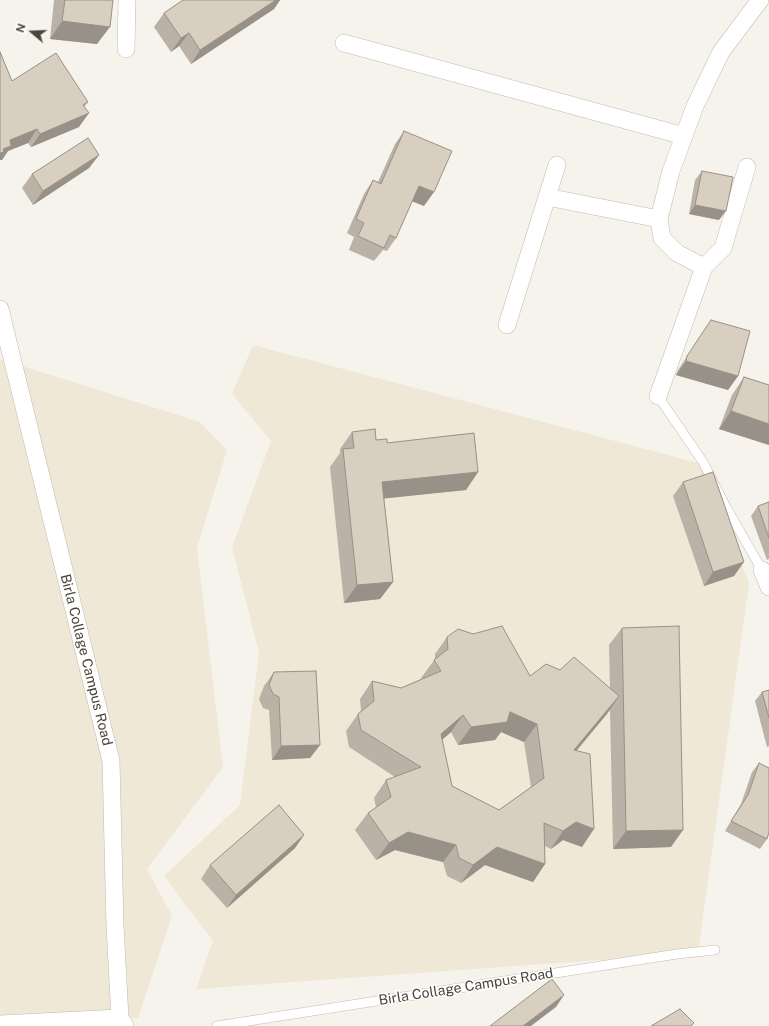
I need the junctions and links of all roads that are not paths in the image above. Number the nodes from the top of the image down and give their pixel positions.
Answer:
1 (127, 0) edge
2 (760, 0) edge
3 (344, 43) dead end
4 (126, 49) dead end
5 (684, 136) junction
6 (557, 165) dead end
7 (747, 167) dead end
8 (547, 197) junction
9 (659, 219) junction
10 (704, 267) junction
11 (0, 308) edge
12 (507, 325) dead end
13 (658, 396) joint
14 (762, 570) joint
15 (769, 587) edge
16 (715, 950) dead end
17 (122, 1022) edge
18 (0, 1024) edge
19 (217, 1026) edge

1 - 4 street
2 - 5 street
3 - 5 street
5 - 9 street
6 - 8 street
7 - 10 street
8 - 9 street
8 - 12 street
9 - 10 street
10 - 13 street
11 - 17 street, Birla Collage Campus Road
13 - 14 lane
14 - 15 street
16 - 19 lane, Birla Collage Campus Road
17 - 18 street, Birla Collage Campus Road

